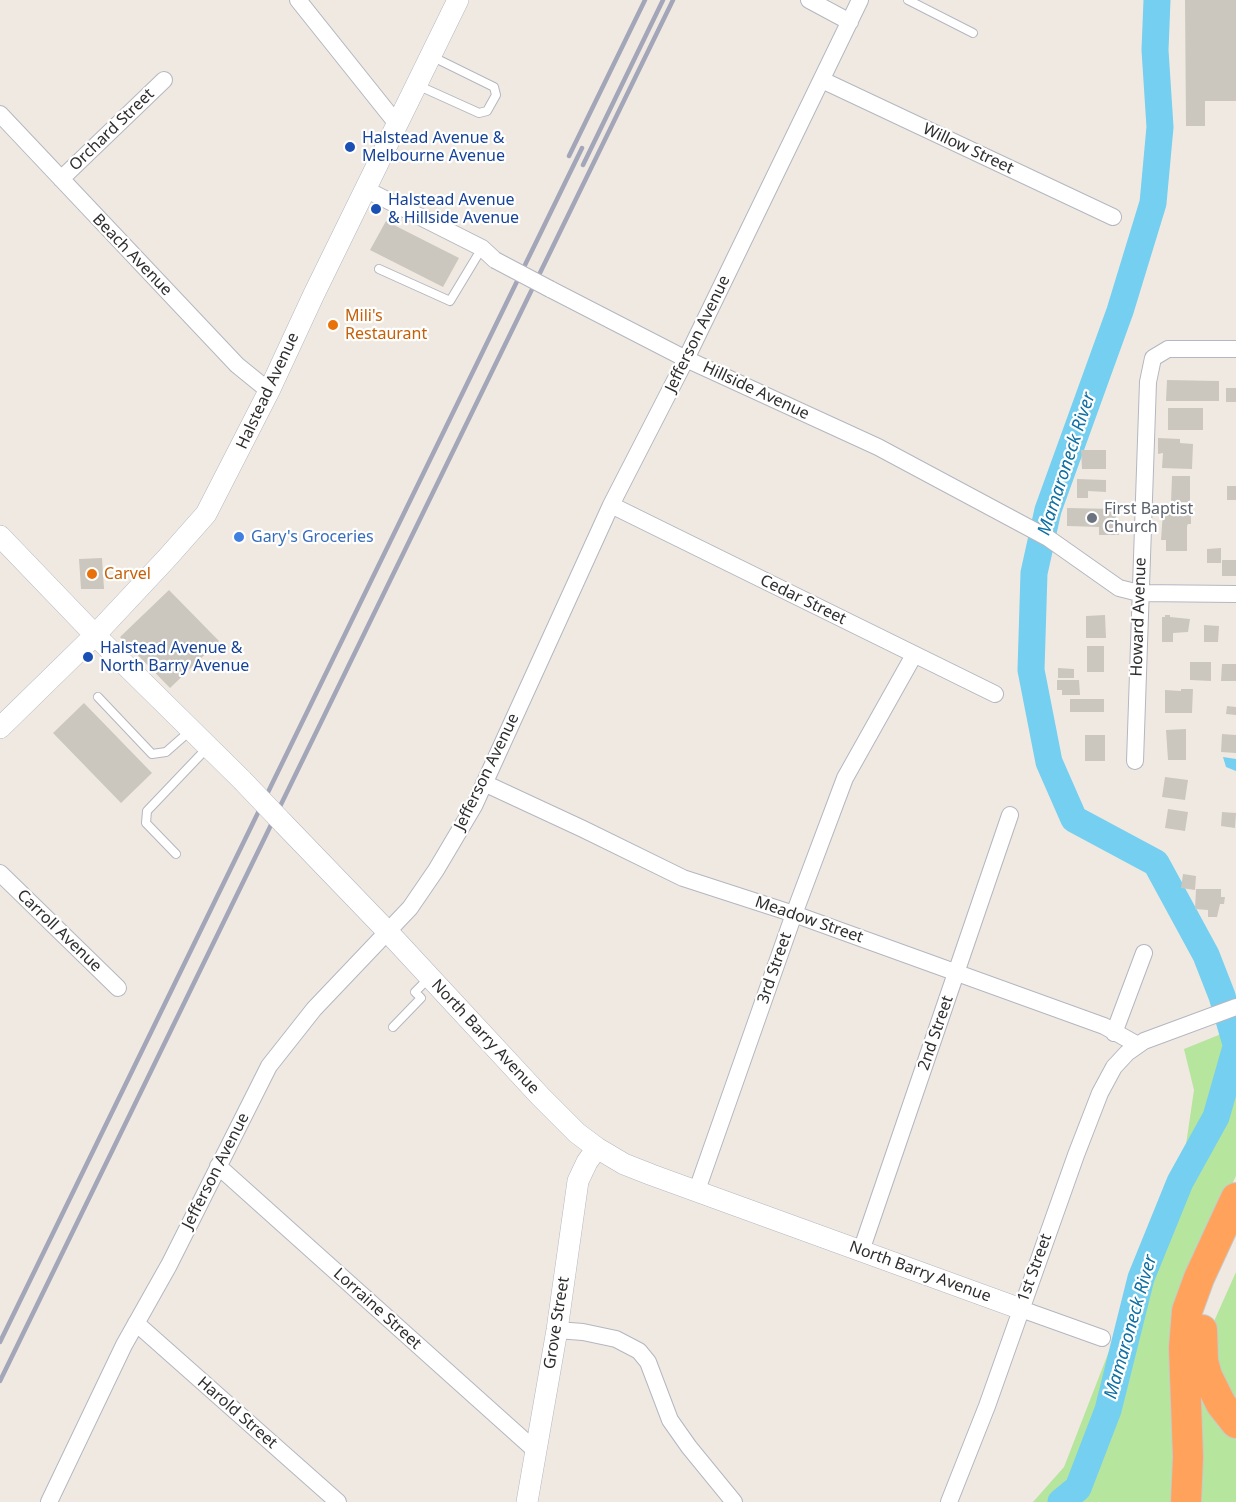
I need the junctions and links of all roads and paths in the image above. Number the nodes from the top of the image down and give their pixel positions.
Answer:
1 (298, 0) edge
2 (458, 0) edge
3 (809, 0) edge
4 (860, 0) edge
5 (908, 0) edge
6 (850, 22) junction
7 (974, 33) dead end
8 (430, 56) junction
9 (164, 80) dead end
10 (822, 80) junction
11 (416, 84) junction
12 (0, 114) edge
13 (397, 124) junction
14 (61, 179) junction
15 (365, 189) junction
16 (1113, 218) dead end
17 (482, 248) junction
18 (379, 269) dead end
19 (1236, 349) edge
20 (686, 359) junction
21 (269, 391) junction
22 (611, 505) junction
23 (0, 536) edge
24 (1139, 593) junction
25 (1236, 594) edge
26 (95, 635) junction
27 (914, 655) junction
28 (995, 694) dead end
29 (98, 697) dead end
30 (0, 728) edge
31 (191, 730) junction
32 (208, 747) junction
33 (1135, 761) dead end
34 (484, 783) junction
35 (1010, 815) dead end
36 (176, 854) dead end
37 (0, 873) edge
38 (794, 914) junction
39 (388, 932) junction
40 (1144, 953) dead end
41 (957, 972) junction
42 (430, 977) junction
43 (118, 988) dead end
44 (1236, 1007) edge
45 (393, 1027) dead end
46 (1114, 1033) junction
47 (1138, 1045) junction
48 (597, 1148) junction
49 (219, 1166) junction
50 (697, 1190) junction
51 (1236, 1198) edge
52 (1236, 1238) edge
53 (861, 1251) junction
54 (1021, 1309) junction
55 (136, 1323) junction
56 (557, 1330) junction
57 (1102, 1338) dead end
58 (1236, 1423) edge
59 (536, 1451) junction
60 (56, 1499) edge
61 (338, 1502) edge
62 (527, 1502) edge
63 (734, 1502) edge
64 (949, 1502) edge
65 (1186, 1502) edge

1 - 13 street
2 - 8 street, Halstead Avenue
3 - 6 street
4 - 6 street, Jefferson Avenue
5 - 7 lane
6 - 10 street, Jefferson Avenue
8 - 11 street, Halstead Avenue
8 - 11 lane
9 - 14 street, Orchard Street
10 - 16 street, Willow Street
10 - 20 street, Jefferson Avenue
11 - 13 street, Halstead Avenue
12 - 14 street, Beach Avenue
13 - 15 street, Halstead Avenue
14 - 21 street, Beach Avenue
15 - 17 street, Hillside Avenue
15 - 21 street, Halstead Avenue
17 - 18 lane
17 - 20 street, Hillside Avenue, bridge
19 - 24 street, Howard Avenue
20 - 22 street, Jefferson Avenue
20 - 24 street, Hillside Avenue
21 - 26 street, Halstead Avenue
22 - 27 street, Cedar Street
22 - 34 street, Jefferson Avenue
23 - 26 street, North Barry Avenue
24 - 25 street
24 - 33 street, Howard Avenue
26 - 30 street, Halstead Avenue
26 - 31 street, North Barry Avenue
27 - 28 street, Cedar Street
27 - 38 street, 3rd Street
29 - 31 lane
31 - 32 street, North Barry Avenue
32 - 36 lane
32 - 39 street, North Barry Avenue, bridge
34 - 38 street, Meadow Street
34 - 39 street, Jefferson Avenue
35 - 41 street, 2nd Street
37 - 43 street, Carroll Avenue
38 - 41 street, Meadow Street
38 - 50 street, 3rd Street
39 - 42 street, North Barry Avenue
39 - 49 street, Jefferson Avenue
40 - 46 street
41 - 46 street, Meadow Street
41 - 53 street, 2nd Street
42 - 45 lane
42 - 48 street, North Barry Avenue
44 - 47 street
46 - 47 street, Meadow Street
47 - 54 street, 1st Street
48 - 50 street, North Barry Avenue
48 - 56 street, Grove Street
49 - 55 street, Jefferson Avenue
49 - 59 street, Lorraine Street
50 - 53 street, North Barry Avenue
51 - 65 highway
52 - 58 highway
53 - 54 street, North Barry Avenue
54 - 57 street, North Barry Avenue
54 - 64 street, 1st Street
55 - 60 street, Jefferson Avenue
55 - 61 street, Harold Street
56 - 59 street, Grove Street
56 - 63 street
59 - 62 street, Grove Street

